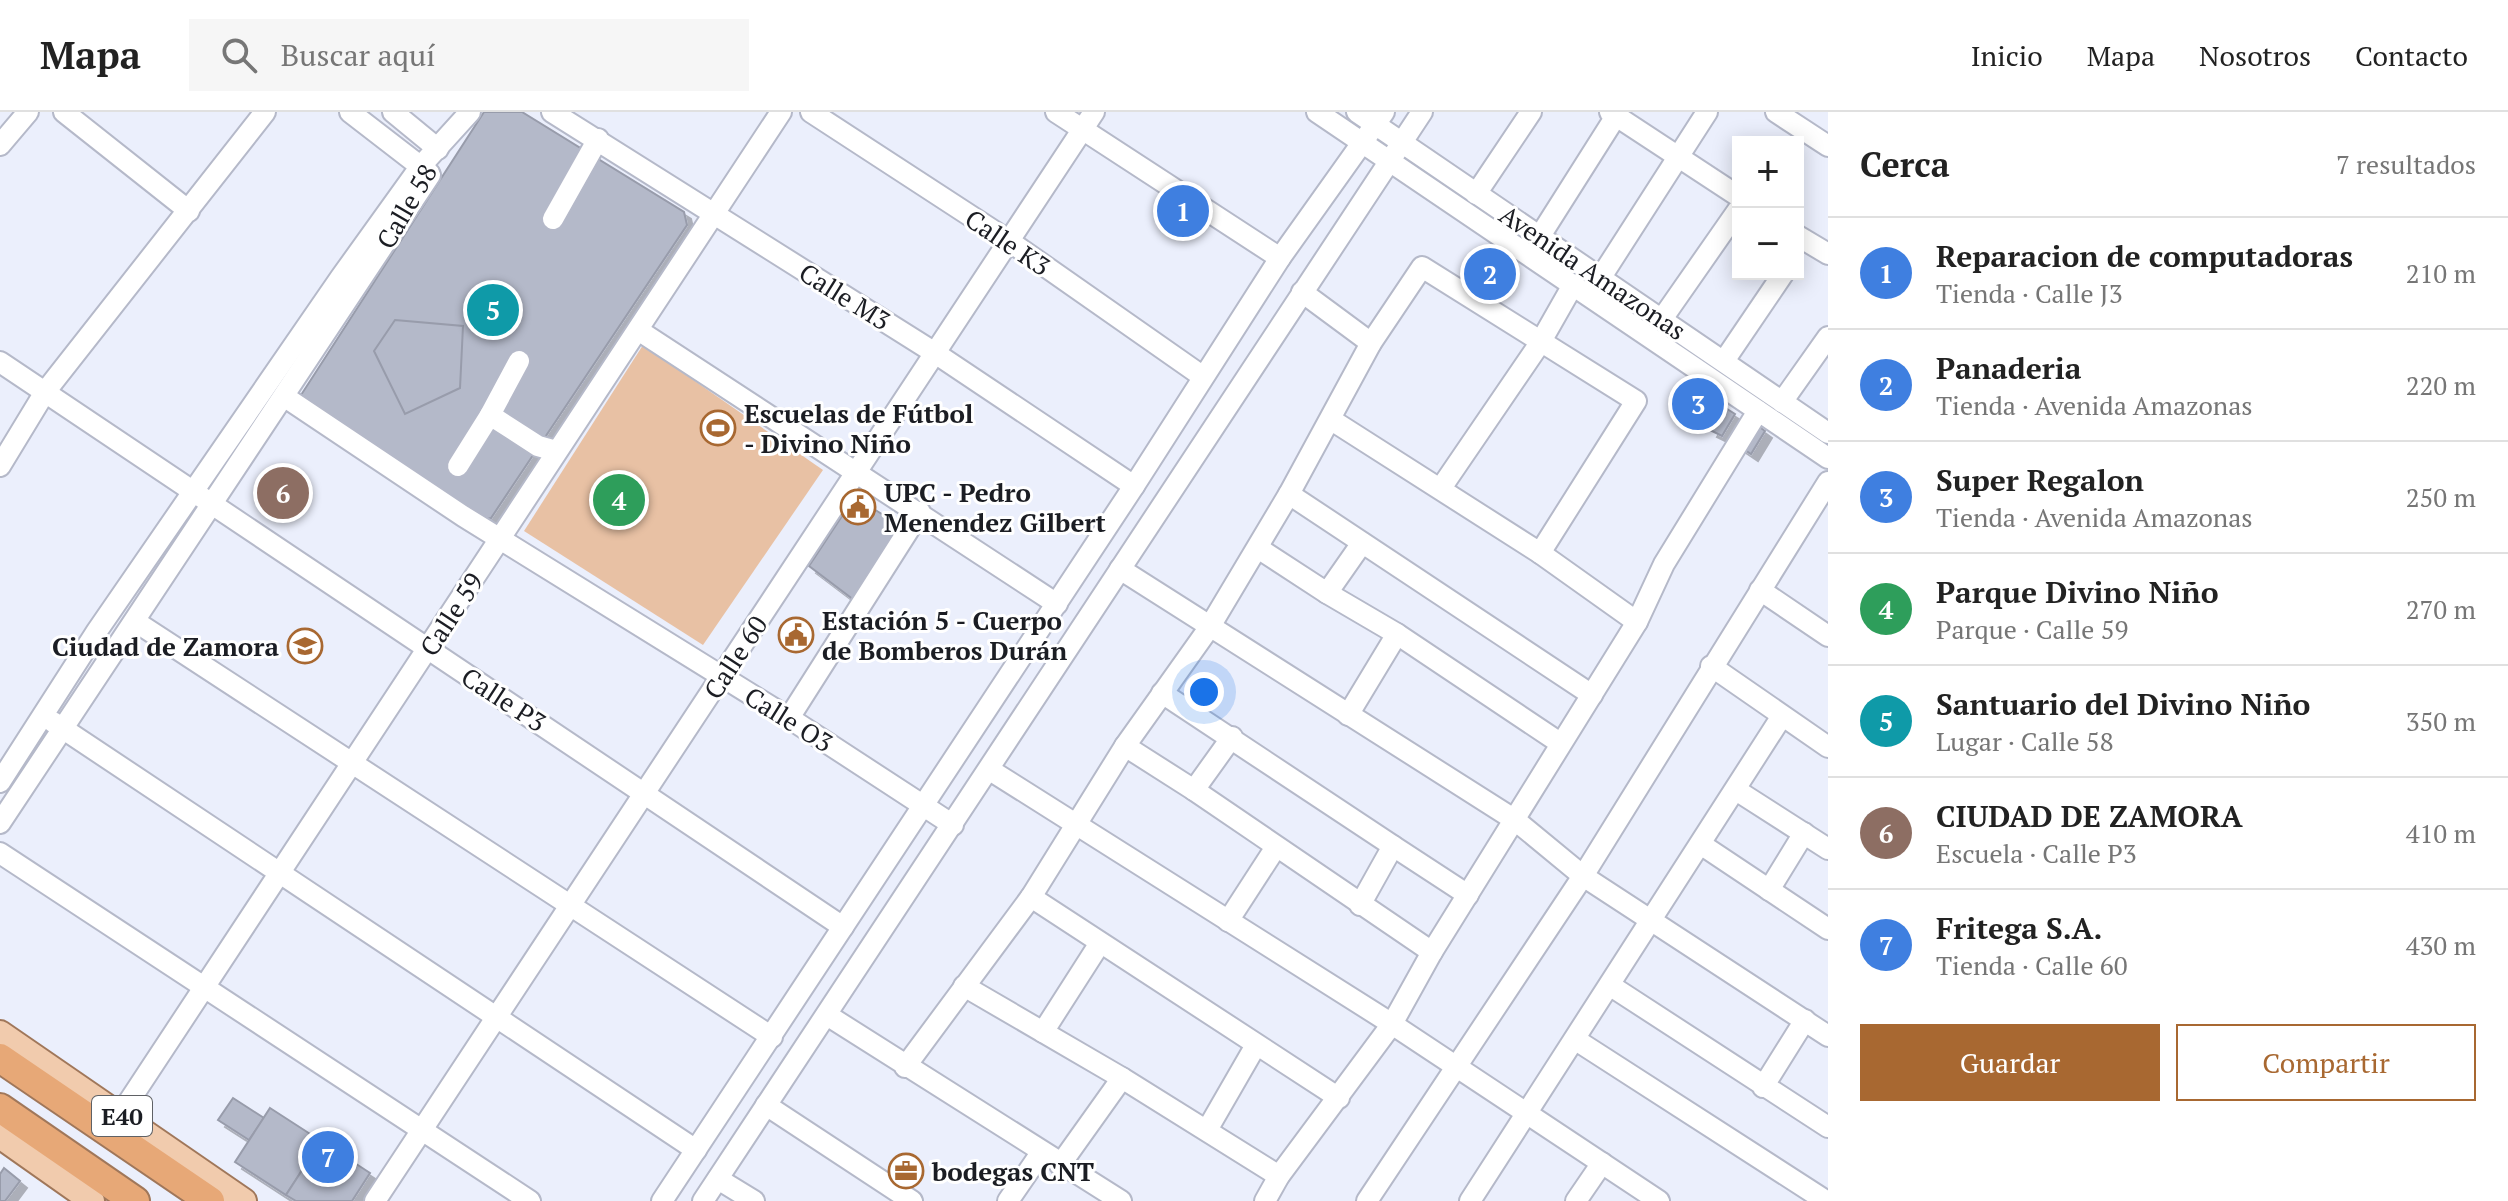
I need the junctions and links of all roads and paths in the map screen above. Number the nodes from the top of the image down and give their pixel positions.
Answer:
1 (28, 112) edge
2 (64, 112) edge
3 (265, 112) edge
4 (350, 112) edge
5 (393, 112) edge
6 (470, 112) edge
7 (552, 112) edge
8 (781, 112) edge
9 (811, 112) edge
10 (1056, 112) edge
11 (1317, 112) edge
12 (1357, 112) edge
13 (1422, 112) edge
14 (1531, 112) edge
15 (1707, 112) edge
16 (1776, 112) edge
17 (1613, 114) edge
18 (1380, 118) edge
19 (1088, 121) edge
20 (598, 139) junction
21 (1362, 142) junction
22 (1402, 142) junction
23 (0, 145) edge
24 (1828, 146) edge
25 (438, 149) junction
26 (1678, 157) junction
27 (1389, 160) junction
28 (425, 171) junction
29 (1732, 192) edge
30 (1476, 194) junction
31 (189, 211) junction
32 (715, 213) junction
33 (553, 219) dead end
34 (1732, 219) edge
35 (1540, 236) junction
36 (1009, 241) junction
37 (1804, 244) edge
38 (1828, 254) edge
39 (1280, 258) junction
40 (1601, 277) junction
41 (1779, 280) edge
42 (1573, 285) junction
43 (1302, 292) junction
44 (1662, 319) junction
45 (638, 330) junction
46 (1828, 337) edge
47 (1371, 343) junction
48 (1540, 343) junction
49 (935, 353) junction
50 (519, 361) dead end
51 (1724, 361) junction
52 (0, 362) edge
53 (1202, 376) junction
54 (45, 392) junction
55 (285, 397) junction
56 (1782, 402) junction
57 (1758, 411) junction
58 (490, 415) junction
59 (1330, 419) junction
60 (1828, 433) edge
61 (556, 451) junction
62 (1828, 458) edge
63 (0, 466) edge
64 (458, 466) dead end
65 (856, 473) junction
66 (1828, 482) edge
67 (1134, 486) junction
68 (1441, 488) junction
69 (1289, 494) junction
70 (193, 495) junction
71 (212, 506) junction
72 (920, 512) junction
73 (500, 540) junction
74 (1362, 543) junction
75 (1258, 548) junction
76 (1540, 553) junction
77 (1120, 569) junction
78 (1760, 590) junction
79 (1327, 593) junction
80 (1057, 604) junction
81 (136, 622) junction
82 (1637, 622) junction
83 (1209, 628) junction
84 (1397, 634) junction
85 (1827, 635) edge
86 (428, 649) junction
87 (1711, 666) junction
88 (722, 677) junction
89 (1162, 693) junction
90 (1592, 695) junction
91 (1348, 715) junction
92 (44, 716) junction
93 (1782, 716) junction
94 (789, 718) junction
95 (64, 730) junction
96 (1232, 737) junction
97 (1560, 743) junction
98 (1125, 746) junction
99 (1828, 747) edge
100 (351, 766) junction
101 (990, 770) junction
102 (0, 782) edge
103 (1194, 790) junction
104 (1736, 790) junction
105 (647, 792) junction
106 (922, 806) junction
107 (1515, 820) junction
108 (0, 823) edge
109 (953, 825) junction
110 (1077, 827) junction
111 (1804, 833) junction
112 (1702, 845) junction
113 (1393, 846) junction
114 (1276, 847) junction
115 (1828, 849) edge
116 (0, 853) edge
117 (281, 873) junction
118 (1583, 876) junction
119 (1769, 890) junction
120 (1468, 895) junction
121 (1031, 897) junction
122 (572, 905) junction
123 (1360, 905) junction
124 (1228, 921) junction
125 (1654, 921) junction
126 (843, 927) junction
127 (1828, 929) edge
128 (1100, 943) junction
129 (1432, 952) junction
130 (206, 986) junction
131 (964, 986) junction
132 (1611, 986) junction
133 (827, 1015) junction
134 (499, 1017) junction
135 (1805, 1020) junction
136 (1392, 1024) junction
137 (1043, 1032) junction
138 (0, 1033) edge
139 (1828, 1036) edge
140 (772, 1037) junction
141 (1576, 1040) junction
142 (1256, 1045) junction
143 (0, 1058) edge
144 (905, 1067) junction
145 (1455, 1067) junction
146 (1122, 1078) junction
147 (1763, 1087) junction
148 (1339, 1098) junction
149 (766, 1105) junction
150 (0, 1108) edge
151 (1528, 1114) junction
152 (120, 1115) junction
153 (1828, 1127) edge
154 (1207, 1130) junction
155 (424, 1131) junction
156 (0, 1136) edge
157 (696, 1150) junction
158 (1041, 1153) junction
159 (1602, 1163) junction
160 (1060, 1165) junction
161 (1279, 1176) junction
162 (718, 1179) junction
163 (92, 1201) edge
164 (135, 1201) edge
165 (210, 1201) edge
166 (244, 1201) edge
167 (375, 1201) edge
168 (530, 1201) edge
169 (662, 1201) edge
170 (703, 1201) edge
171 (754, 1201) edge
172 (912, 1201) edge
173 (1008, 1201) edge
174 (1121, 1201) edge
175 (1265, 1201) edge
176 (1367, 1201) edge
177 (1470, 1201) edge
178 (1576, 1201) edge
179 (1659, 1201) edge
180 (1826, 1201) edge

1 - 23 street
2 - 31 street
3 - 31 street
4 - 28 street
5 - 25 street
6 - 25 street
7 - 20 street, Calle M3
8 - 32 street, Calle 59
9 - 36 street, Calle K3
10 - 19 street
11 - 21 street, Avenida Amazonas
12 - 18 street, Avenida Amazonas
13 - 22 street
14 - 30 street
15 - 26 street
16 - 24 street
17 - 26 street
17 - 35 street
18 - 21 street
18 - 22 street, Avenida Amazonas
19 - 36 street, Calle 60
19 - 39 street
20 - 32 street, Calle M3
20 - 33 street
21 - 27 street, Avenida Amazonas
21 - 39 street
22 - 27 street
22 - 30 street, Avenida Amazonas
25 - 28 street, Calle 58
26 - 29 street
26 - 40 street
27 - 42 street, Avenida Amazonas
27 - 43 street
28 - 55 street, Calle 58
28 - 70 street, Calle 58
30 - 35 street, Avenida Amazonas
31 - 54 street
32 - 45 street, Calle 59
32 - 49 street, Calle M3
34 - 44 street
35 - 40 street, Avenida Amazonas
36 - 49 street, Calle 60
36 - 53 street, Calle K3
37 - 38 street
39 - 53 street
40 - 44 street, Avenida Amazonas
41 - 51 street
42 - 48 street
42 - 57 street, Avenida Amazonas
43 - 47 street
43 - 77 street
44 - 51 street, Avenida Amazonas
45 - 61 street, Calle 59
45 - 65 street
46 - 56 street
47 - 48 street
47 - 59 street
48 - 68 street
48 - 76 street
49 - 65 street, Calle 60
49 - 67 street, Calle M3
50 - 58 street
51 - 56 street, Avenida Amazonas
52 - 54 street, Calle P3
53 - 67 street
54 - 63 street
54 - 70 street, Calle P3
55 - 71 street, Calle 58
55 - 73 street, Calle O3
56 - 60 street, Avenida Amazonas
57 - 62 street, Avenida Amazonas
57 - 82 street
58 - 61 street
58 - 64 street
59 - 68 street
59 - 69 street
61 - 73 street, Calle 59
65 - 72 street
65 - 88 street, Calle 60
66 - 78 street
67 - 80 street
68 - 76 street
69 - 74 street
69 - 75 street
70 - 71 street, Calle P3
70 - 92 street, Calle 58
71 - 81 street, Calle 58
71 - 86 street, Calle P3
72 - 80 street
72 - 94 street
73 - 86 street, Calle 59
73 - 88 street, Calle O3
74 - 79 street
74 - 90 street
75 - 79 street
75 - 83 street
76 - 82 street
77 - 83 street
77 - 101 street
78 - 85 street
78 - 87 street
79 - 84 street
80 - 106 street
81 - 95 street, Calle 58
81 - 100 street
82 - 90 street
83 - 89 street
83 - 91 street
84 - 91 street
84 - 97 street
86 - 100 street, Calle 59
86 - 105 street, Calle P3
87 - 93 street
87 - 118 street
88 - 94 street, Calle O3
88 - 105 street, Calle 60
89 - 96 street
89 - 98 street
90 - 97 street
91 - 107 street
92 - 95 street
92 - 102 street, Calle 58
93 - 99 street
93 - 104 street
94 - 106 street, Calle O3
95 - 108 street, Calle 58
95 - 117 street
96 - 103 street
96 - 113 street
97 - 107 street
98 - 103 street
98 - 110 street
100 - 117 street, Calle 59
100 - 122 street
101 - 109 street
101 - 110 street
103 - 114 street
104 - 111 street
104 - 112 street
105 - 122 street, Calle 60
105 - 126 street, Calle P3
106 - 109 street, Calle O3
106 - 126 street
107 - 118 street
107 - 120 street
109 - 133 street
110 - 121 street
110 - 124 street
111 - 115 street
111 - 119 street
112 - 119 street
112 - 125 street
113 - 120 street
113 - 123 street
114 - 123 street
114 - 124 street
116 - 130 street
117 - 130 street, Calle 59
117 - 134 street
118 - 125 street
118 - 145 street
119 - 127 street
120 - 129 street
121 - 128 street
121 - 131 street
122 - 134 street, Calle 60
122 - 140 street
123 - 129 street
124 - 136 street
125 - 132 street
125 - 135 street
126 - 140 street
128 - 137 street
128 - 142 street
129 - 136 street
130 - 152 street, Calle 59
130 - 155 street
131 - 137 street
131 - 144 street
132 - 141 street
132 - 147 street
133 - 144 street
133 - 149 street
134 - 155 street, Calle 60
134 - 157 street
135 - 139 street
135 - 147 street
136 - 145 street
136 - 148 street
137 - 146 street
138 - 152 main road, E40
140 - 157 street
141 - 151 street
141 - 180 street
142 - 148 street
142 - 154 street
143 - 165 highway, E40
144 - 158 street
145 - 151 street
145 - 176 street
146 - 154 street
146 - 160 street
147 - 153 street
148 - 161 street
149 - 162 street
149 - 172 street
150 - 164 highway, E40
151 - 159 street
151 - 177 street
152 - 166 main road, E40
154 - 161 street
155 - 167 street, Calle 60
155 - 168 street
156 - 163 main road
157 - 169 street
158 - 160 street
158 - 173 street
159 - 178 street
159 - 179 street
160 - 174 street
161 - 175 street
162 - 170 street
162 - 171 street

